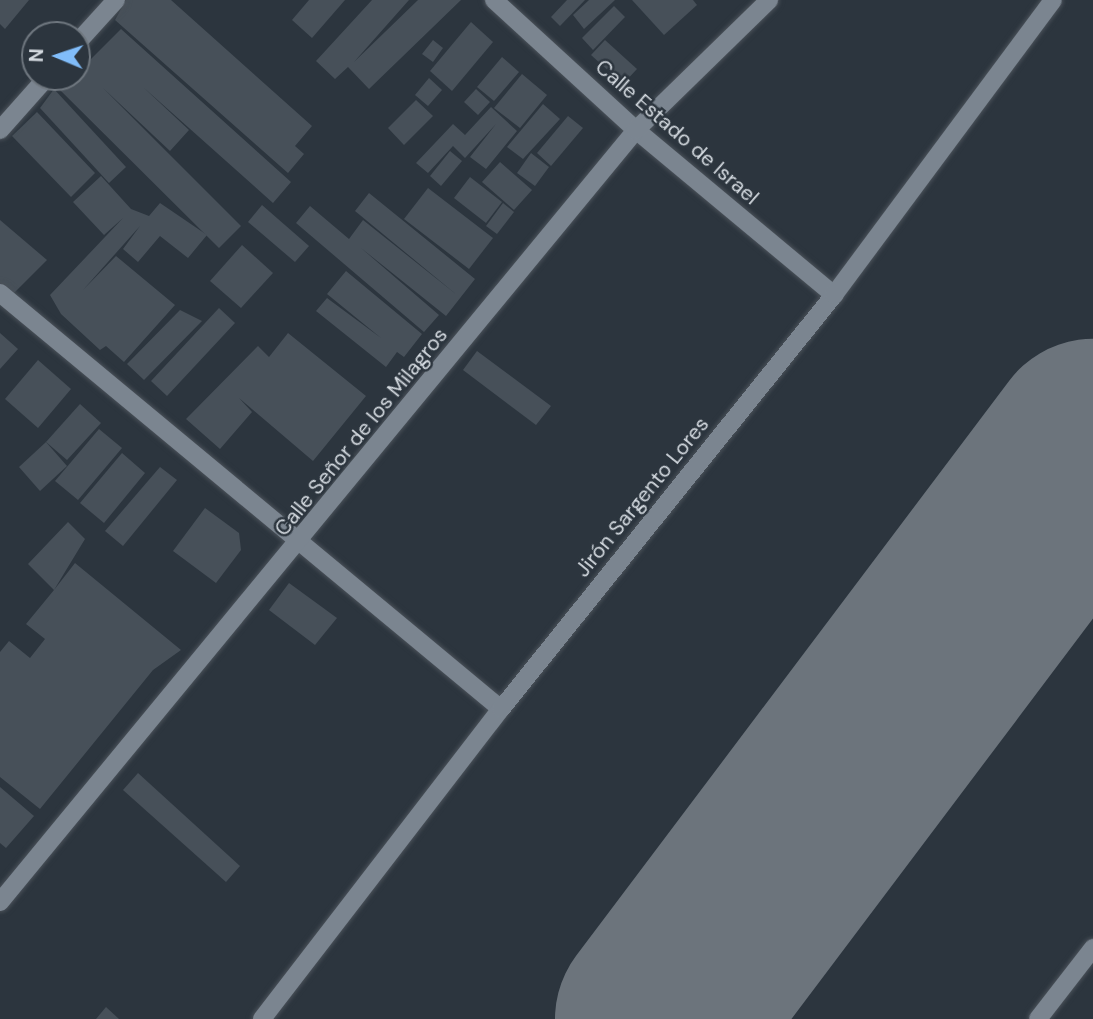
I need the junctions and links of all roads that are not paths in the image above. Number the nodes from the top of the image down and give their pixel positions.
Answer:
1 (116, 0) edge
2 (494, 0) edge
3 (769, 0) edge
4 (1053, 0) edge
5 (91, 28) edge
6 (35, 91) edge
7 (0, 130) edge
8 (636, 130) junction
9 (0, 293) edge
10 (835, 295) junction
11 (298, 545) junction
12 (501, 709) junction
13 (0, 902) edge
14 (1093, 948) edge
15 (262, 1019) edge
16 (1038, 1019) edge

1 - 5 street
2 - 8 street, Calle Estado de Israel
3 - 8 street, Calle Señor de los Milagros
4 - 10 street, Jirón Sargento Lores
6 - 7 street
8 - 10 street, Calle Estado de Israel
8 - 11 street, Calle Señor de los Milagros
9 - 11 street
10 - 12 street, Jirón Sargento Lores
11 - 12 street
11 - 13 street, Calle Señor de los Milagros
12 - 15 street, Jirón Sargento Lores
14 - 16 street

